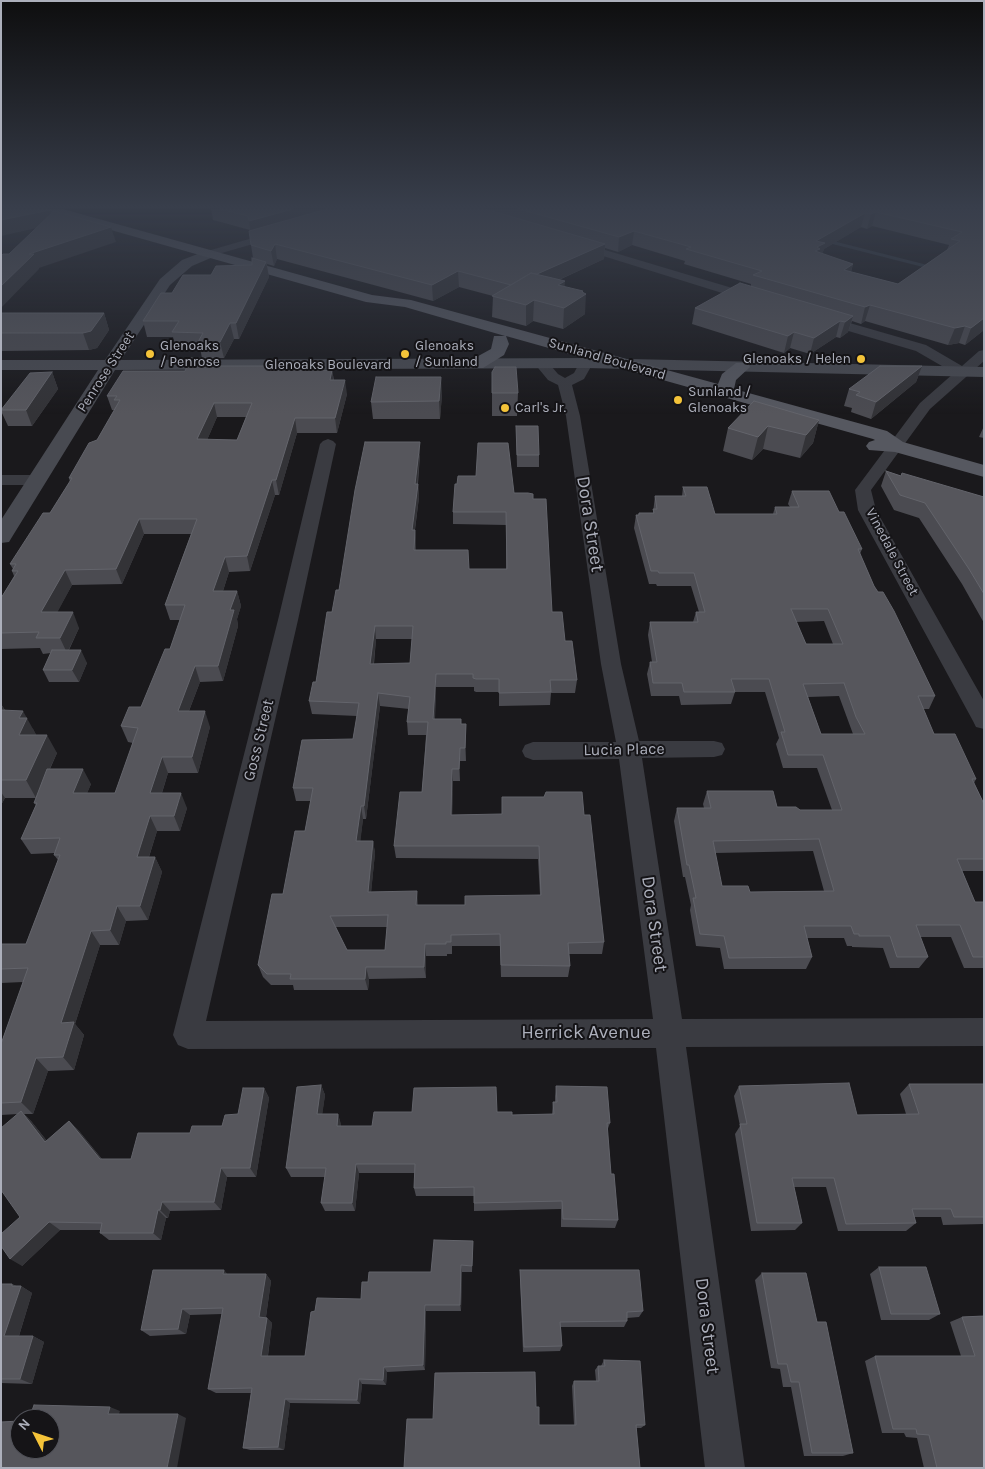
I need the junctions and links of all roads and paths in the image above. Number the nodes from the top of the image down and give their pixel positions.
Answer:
1 (169, 278) edge
2 (294, 278) edge
3 (686, 278) edge
4 (372, 299) junction
5 (768, 302) edge
6 (806, 314) edge
7 (500, 339) junction
8 (984, 354) edge
9 (541, 363) junction
10 (586, 363) junction
11 (478, 364) junction
12 (1, 365) edge
13 (110, 365) junction
14 (627, 365) junction
15 (742, 367) junction
16 (963, 372) junction
17 (984, 372) edge
18 (565, 383) junction
19 (726, 392) junction
20 (328, 444) dead end
21 (896, 446) junction
22 (984, 471) edge
23 (1, 480) edge
24 (38, 480) junction
25 (1, 537) edge
26 (984, 721) edge
27 (714, 749) dead end
28 (629, 750) junction
29 (533, 751) dead end
30 (670, 1032) junction
31 (984, 1032) edge
32 (188, 1035) joint
33 (725, 1468) edge

1 - 13 main road, Penrose Street
2 - 4 main road, Sunland Boulevard
3 - 5 street
4 - 7 main road, Sunland Boulevard
4 - 14 main road, Sunland Boulevard
6 - 16 street
7 - 10 main road, Sunland Boulevard
7 - 11 main road
8 - 16 street, Vinedale Street
9 - 10 main road, Glenoaks Boulevard
9 - 11 main road, Glenoaks Boulevard
9 - 18 street
10 - 14 main road, Glenoaks Boulevard
10 - 18 street
10 - 21 main road, Sunland Boulevard
11 - 13 main road, Glenoaks Boulevard
12 - 13 main road, Glenoaks Boulevard
13 - 24 main road, Penrose Street
14 - 15 main road, Glenoaks Boulevard
14 - 19 main road, Sunland Boulevard
15 - 16 main road, Glenoaks Boulevard
15 - 19 main road
16 - 17 main road, Glenoaks Boulevard
16 - 21 street, Vinedale Street
18 - 28 street, Dora Street
19 - 21 main road, Sunland Boulevard
20 - 32 street, Goss Street
21 - 22 main road, Sunland Boulevard
21 - 26 street, Vinedale Street
23 - 24 street
24 - 25 main road, Penrose Street
27 - 28 street, Lucia Place
28 - 29 street, Lucia Place
28 - 30 street, Dora Street
30 - 31 street, Herrick Avenue
30 - 32 street, Herrick Avenue
30 - 33 street, Dora Street

